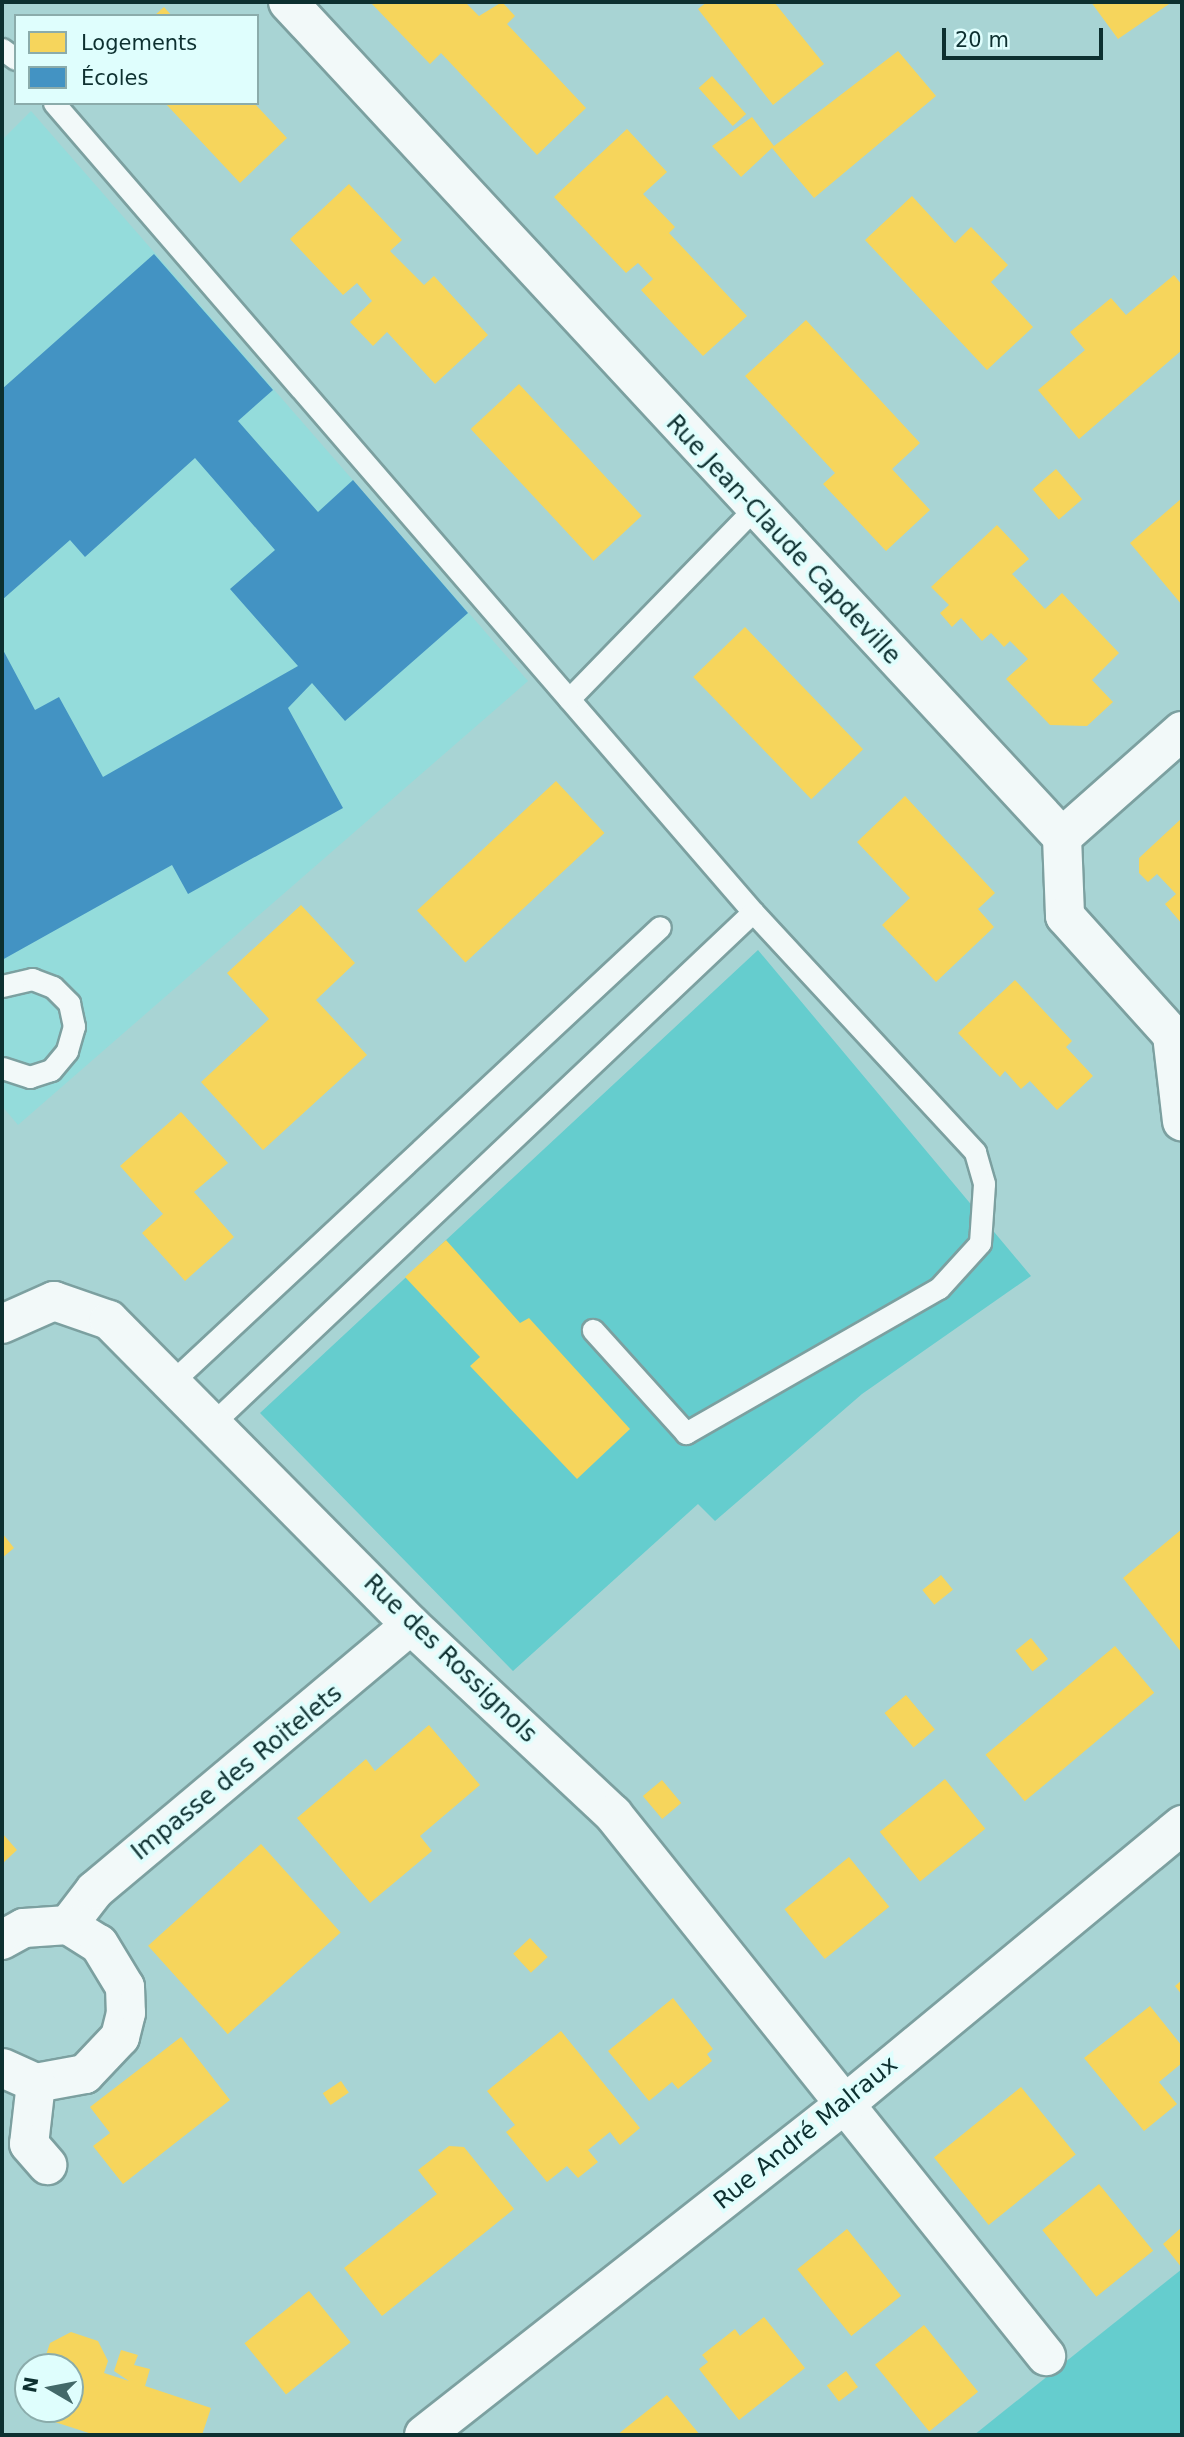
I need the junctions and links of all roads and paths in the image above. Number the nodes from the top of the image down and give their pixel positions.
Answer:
1 (288, 2) edge
2 (56, 105) edge
3 (753, 510) junction
4 (569, 699) junction
5 (1182, 731) edge
6 (1062, 837) junction
7 (753, 912) junction
8 (660, 927) dead end
9 (2, 986) edge
10 (2, 1068) edge
11 (1182, 1121) edge
12 (2, 1324) edge
13 (593, 1330) dead end
14 (174, 1380) junction
15 (214, 1422) junction
16 (411, 1625) junction
17 (1182, 1825) edge
18 (68, 1925) junction
19 (2, 1940) edge
20 (19, 2076) edge
21 (845, 2104) junction
22 (47, 2165) dead end
23 (1046, 2356) dead end
24 (424, 2435) edge

1 - 3 street, Rue Jean-Claude Capdeville
2 - 4 lane
3 - 4 lane
3 - 6 street, Rue Jean-Claude Capdeville
4 - 7 lane
5 - 6 street
6 - 11 street
7 - 13 lane
7 - 15 lane
8 - 14 lane
9 - 10 lane
12 - 14 street, Rue des Rossignols
14 - 15 street, Rue des Rossignols
15 - 16 street, Rue des Rossignols
16 - 18 street, Impasse des Roitelets
16 - 21 street, Rue des Rossignols
17 - 21 street, Rue André Malraux
18 - 19 street
18 - 20 street
20 - 22 street
21 - 23 street, Rue des Rossignols
21 - 24 street, Rue André Malraux

